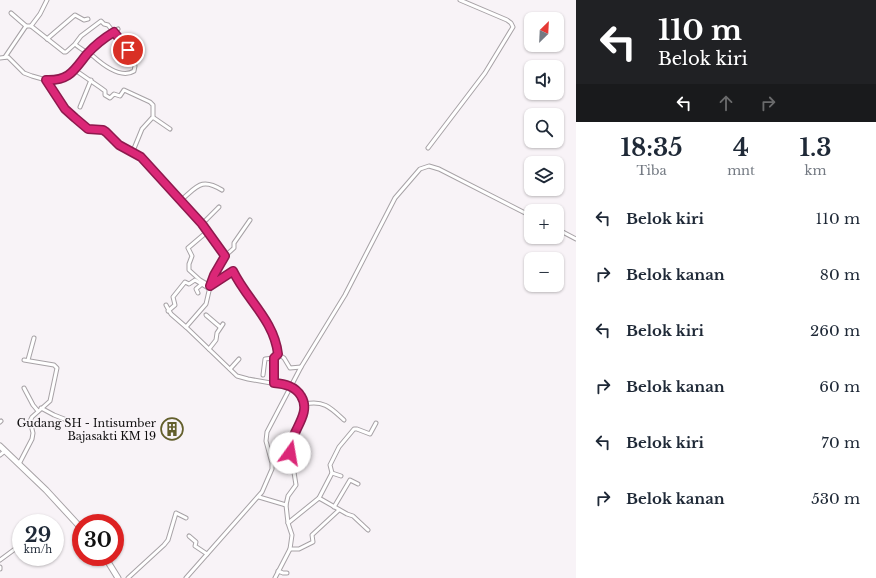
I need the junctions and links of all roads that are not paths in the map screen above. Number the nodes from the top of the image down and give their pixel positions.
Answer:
1 (47, 0) edge
2 (460, 0) edge
3 (11, 13) dead end
4 (88, 19) dead end
5 (26, 26) junction
6 (31, 26) junction
7 (118, 28) dead end
8 (114, 32) junction
9 (47, 39) junction
10 (74, 44) junction
11 (88, 54) junction
12 (5, 57) junction
13 (0, 58) edge
14 (76, 70) junction
15 (46, 80) junction
16 (92, 80) junction
17 (80, 106) dead end
18 (153, 117) junction
19 (170, 129) dead end
20 (428, 148) dead end
21 (133, 152) junction
22 (222, 190) dead end
23 (181, 200) junction
24 (219, 207) dead end
25 (524, 212) edge
26 (250, 220) dead end
27 (202, 224) junction
28 (208, 231) junction
29 (564, 233) edge
30 (576, 239) edge
31 (225, 256) junction
32 (202, 284) junction
33 (210, 288) junction
34 (198, 293) dead end
35 (166, 305) dead end
36 (168, 311) junction
37 (206, 316) dead end
38 (186, 327) junction
39 (34, 338) dead end
40 (209, 349) junction
41 (278, 354) junction
42 (274, 358) junction
43 (239, 359) dead end
44 (260, 359) dead end
45 (265, 360) junction
46 (300, 367) junction
47 (230, 369) junction
48 (263, 375) dead end
49 (274, 383) junction
50 (290, 387) junction
51 (24, 388) dead end
52 (304, 404) junction
53 (42, 408) junction
54 (38, 411) junction
55 (344, 420) dead end
56 (376, 423) dead end
57 (77, 424) dead end
58 (0, 446) edge
59 (5, 450) junction
60 (0, 455) edge
61 (304, 460) dead end
62 (19, 464) junction
63 (292, 464) junction
64 (332, 473) junction
65 (341, 476) dead end
66 (358, 484) dead end
67 (258, 497) junction
68 (319, 498) junction
69 (286, 505) junction
70 (334, 507) junction
71 (339, 510) junction
72 (72, 518) edge
73 (186, 518) dead end
74 (288, 523) junction
75 (368, 530) dead end
76 (189, 536) dead end
77 (290, 549) junction
78 (12, 551) edge
79 (207, 554) junction
80 (0, 560) edge
81 (111, 566) edge
82 (278, 571) junction
83 (287, 573) dead end
84 (118, 578) edge
85 (128, 578) edge
86 (186, 578) edge
87 (275, 578) edge

1 - 6 street
2 - 20 street
3 - 5 street
4 - 9 street
5 - 6 street
5 - 12 street
6 - 9 street
7 - 8 street
8 - 10 street
8 - 11 street
8 - 11 street
9 - 10 street
10 - 11 street
11 - 14 street
12 - 13 street
12 - 15 street
14 - 15 street
14 - 16 street
15 - 21 street
16 - 17 street
16 - 18 street
18 - 19 street
18 - 21 street
21 - 23 street
22 - 23 street
23 - 27 street
24 - 27 street
25 - 46 street
26 - 31 street
27 - 28 street
28 - 31 street
28 - 33 street
29 - 30 street
31 - 33 street
32 - 33 street
32 - 34 street
32 - 36 street
33 - 38 street
33 - 41 street
35 - 36 street
36 - 38 street
37 - 40 street
38 - 40 street
39 - 53 street
40 - 47 street
41 - 42 street
41 - 46 street
42 - 45 street
42 - 49 street
43 - 47 street
44 - 45 street
45 - 48 street
46 - 50 street
47 - 49 street
49 - 50 street
50 - 52 street
50 - 67 street
51 - 54 street
52 - 55 street
52 - 63 street
53 - 54 street
53 - 57 street
54 - 62 street
56 - 64 street
58 - 59 highway
59 - 60 street
59 - 62 highway
61 - 63 street
62 - 72 highway
63 - 69 street
64 - 65 street
64 - 68 street
66 - 70 street
67 - 69 street
67 - 79 street
68 - 70 street
68 - 74 street
69 - 74 street
70 - 71 street
71 - 75 street
71 - 77 street
73 - 85 street
74 - 77 street
76 - 79 street
77 - 82 street
78 - 80 street
79 - 86 street
81 - 84 highway
82 - 83 street
82 - 87 street

